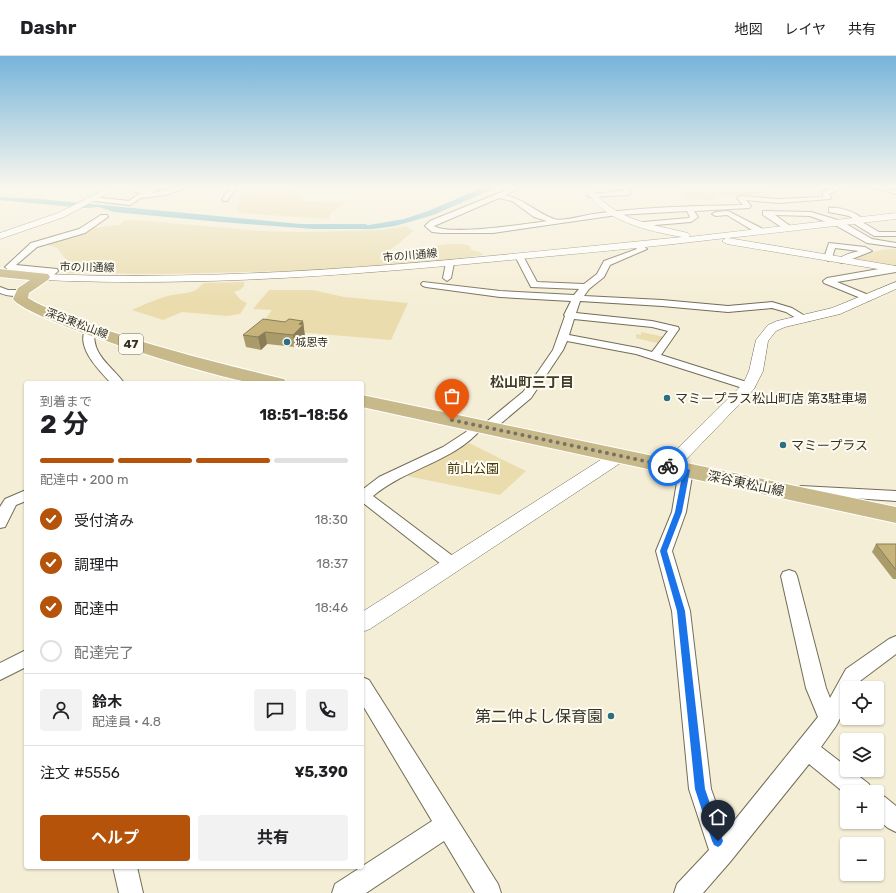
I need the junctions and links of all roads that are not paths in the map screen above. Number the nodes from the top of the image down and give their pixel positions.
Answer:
1 (35, 225) edge
2 (91, 225) edge
3 (430, 225) edge
4 (531, 225) edge
5 (647, 225) edge
6 (748, 225) edge
7 (784, 225) edge
8 (818, 225) edge
9 (842, 225) edge
10 (865, 225) edge
11 (789, 228) junction
12 (760, 232) junction
13 (896, 234) edge
14 (0, 236) edge
15 (705, 238) junction
16 (637, 245) junction
17 (896, 246) edge
18 (519, 256) junction
19 (828, 258) junction
20 (842, 260) junction
21 (450, 264) junction
22 (3, 269) edge
23 (896, 269) edge
24 (43, 277) junction
25 (447, 278) dead end
26 (426, 284) dead end
27 (896, 285) edge
28 (586, 287) junction
29 (7, 293) edge
30 (868, 298) junction
31 (576, 299) junction
32 (569, 315) junction
33 (805, 318) junction
34 (90, 330) junction
35 (563, 337) junction
36 (655, 356) junction
37 (116, 381) edge
38 (269, 381) edge
39 (749, 386) junction
40 (364, 401) edge
41 (483, 426) junction
42 (619, 456) junction
43 (678, 468) junction
44 (786, 492) junction
45 (24, 495) edge
46 (364, 496) edge
47 (896, 496) edge
48 (364, 498) edge
49 (896, 515) edge
50 (0, 523) edge
51 (452, 564) junction
52 (789, 576) dead end
53 (364, 622) edge
54 (896, 644) edge
55 (24, 659) edge
56 (0, 672) edge
57 (364, 689) edge
58 (828, 719) junction
59 (807, 749) junction
60 (852, 785) edge
61 (884, 811) edge
62 (896, 820) edge
63 (447, 825) junction
64 (722, 854) junction
65 (125, 869) edge
66 (131, 893) edge
67 (344, 893) edge
68 (489, 893) edge
69 (686, 893) edge

1 - 14 street
2 - 22 street
3 - 4 street
5 - 15 street
6 - 12 street
7 - 11 street
8 - 11 street, 市の川通線
9 - 17 street
10 - 13 street
11 - 12 street, 市の川通線
12 - 15 street, 市の川通線
15 - 16 street, 市の川通線
15 - 19 street
16 - 18 street, 市の川通線
16 - 28 street
18 - 21 street, 市の川通線
18 - 28 street
19 - 20 street
19 - 20 street
20 - 23 street
21 - 24 street, 市の川通線
21 - 25 street
22 - 24 main road
23 - 30 street
24 - 29 main road, 深谷東松山線 / 47
26 - 31 street
27 - 30 street
28 - 31 street
29 - 34 main road, 深谷東松山線 / 47
30 - 33 street
31 - 32 street
31 - 33 street
32 - 35 street
32 - 36 street
33 - 39 street
34 - 37 street
34 - 38 main road, 深谷東松山線 / 47
35 - 36 street
35 - 41 street
36 - 39 street
39 - 43 street
40 - 41 main road, 深谷東松山線
41 - 42 main road, 深谷東松山線
41 - 46 street
42 - 43 main road, 深谷東松山線
42 - 51 street
43 - 44 main road, 深谷東松山線
43 - 64 street
44 - 47 street
44 - 49 main road, 深谷東松山線
45 - 50 street
48 - 51 street
51 - 53 street
52 - 58 street
54 - 58 street
55 - 56 street
57 - 63 street
58 - 59 street
59 - 60 street
59 - 64 street
61 - 62 street
63 - 67 street
63 - 68 street
64 - 69 street
65 - 66 street

